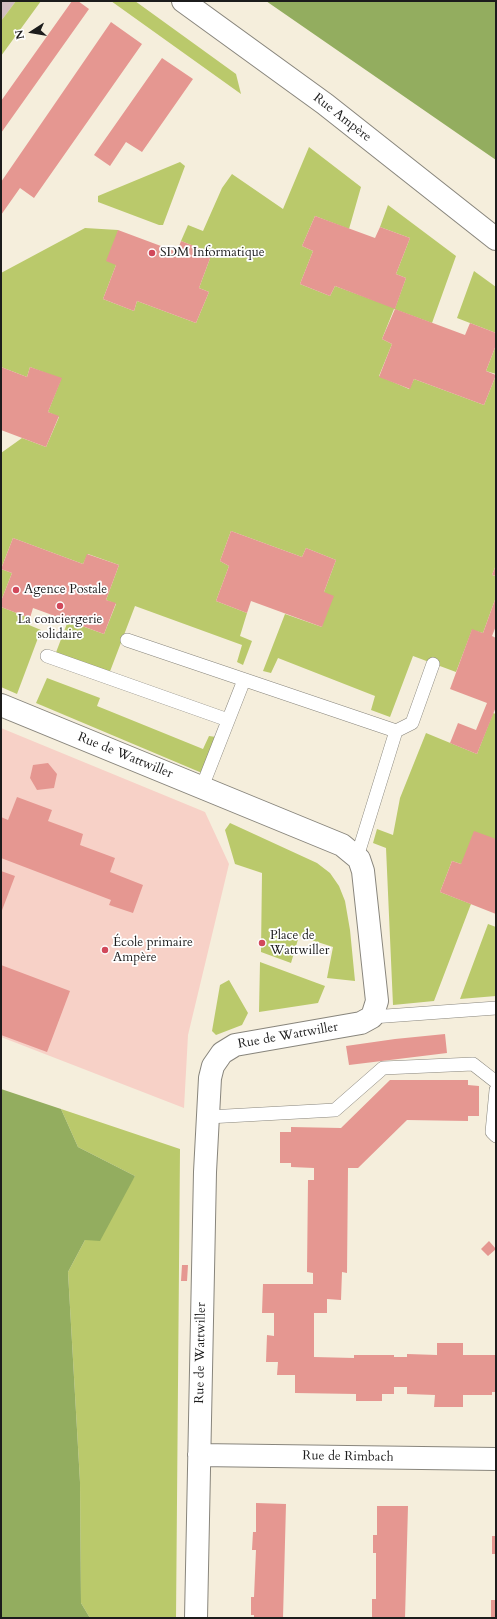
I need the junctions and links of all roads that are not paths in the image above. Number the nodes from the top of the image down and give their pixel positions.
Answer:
1 (183, 1) edge
2 (496, 240) edge
3 (127, 640) dead end
4 (47, 656) dead end
5 (433, 664) dead end
6 (244, 680) junction
7 (1, 705) edge
8 (228, 720) junction
9 (396, 731) junction
10 (202, 787) junction
11 (357, 857) junction
12 (496, 1008) edge
13 (372, 1017) junction
14 (496, 1082) edge
15 (496, 1090) edge
16 (208, 1117) junction
17 (496, 1136) edge
18 (199, 1455) junction
19 (496, 1459) edge
20 (196, 1618) edge

1 - 2 street, Rue Ampère
3 - 6 lane
4 - 8 lane
5 - 9 lane
6 - 8 lane
6 - 9 lane
7 - 10 street, Rue de Wattwiller
8 - 10 lane
9 - 11 lane
10 - 11 street, Rue de Wattwiller
11 - 13 street
12 - 13 lane
13 - 16 street, Rue de Wattwiller
14 - 16 lane
15 - 17 lane
16 - 18 street, Rue de Wattwiller
18 - 19 street, Rue de Rimbach
18 - 20 street, Rue de Wattwiller

